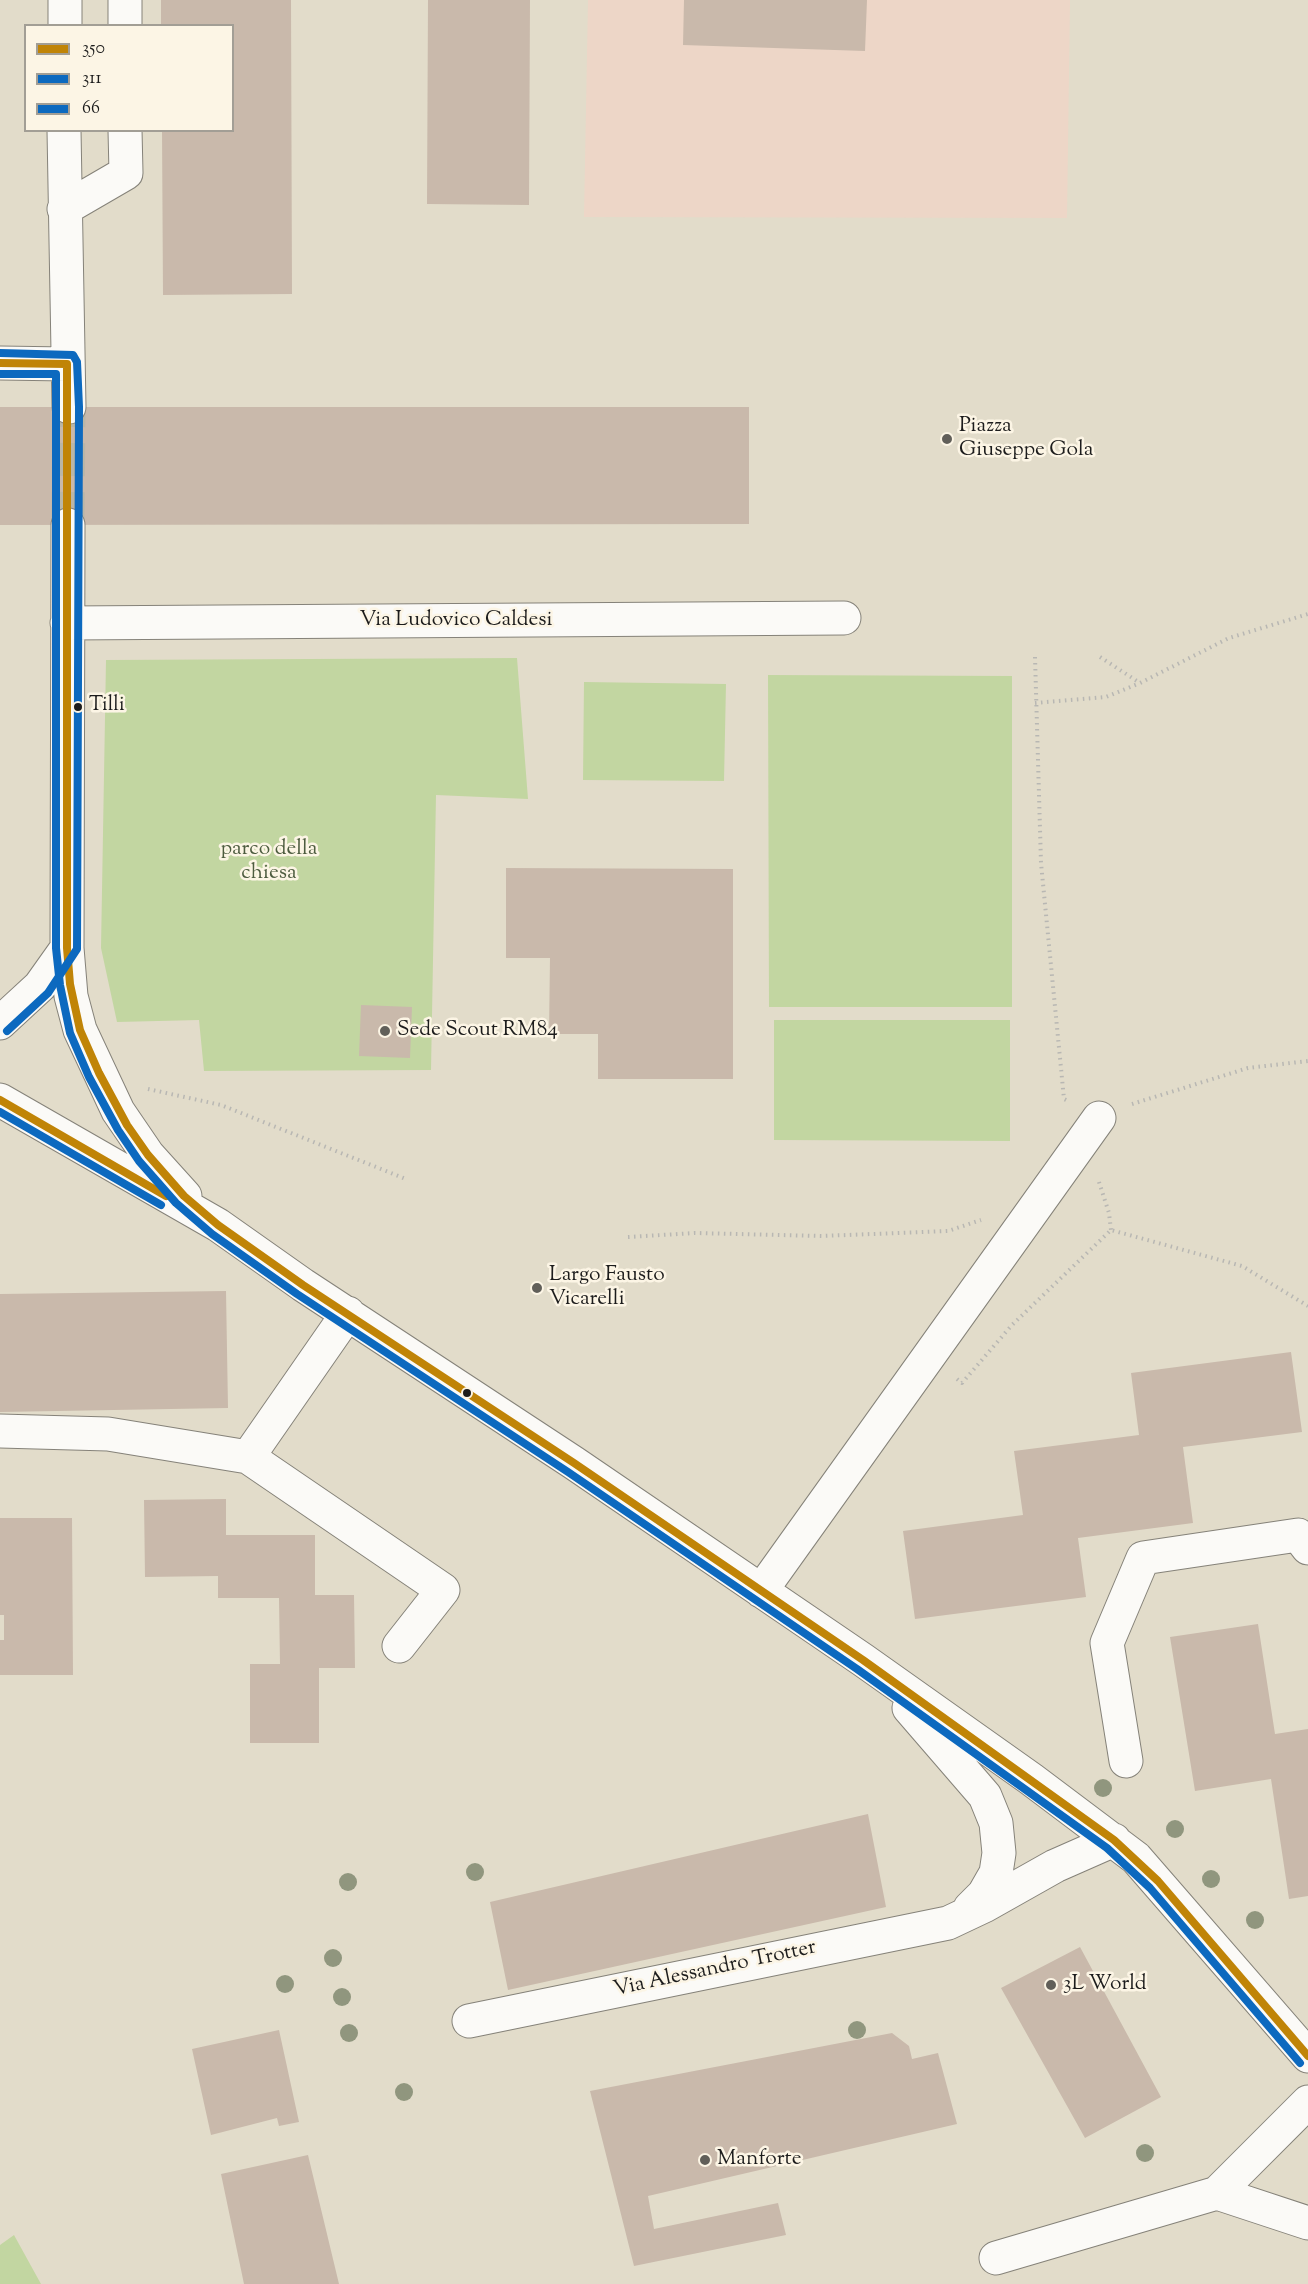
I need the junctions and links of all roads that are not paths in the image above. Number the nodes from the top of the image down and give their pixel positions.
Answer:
1 (65, 0) edge
2 (125, 0) edge
3 (65, 24) edge
4 (125, 24) edge
5 (64, 132) edge
6 (125, 132) edge
7 (64, 209) junction
8 (0, 363) edge
9 (67, 364) junction
10 (69, 407) tunnel mouth
11 (68, 525) tunnel mouth
12 (844, 618) dead end
13 (67, 623) junction
14 (67, 948) junction
15 (0, 1023) edge
16 (0, 1100) edge
17 (1099, 1118) road end
18 (218, 1225) junction
19 (348, 1313) junction
20 (0, 1431) edge
21 (248, 1457) junction
22 (1308, 1548) edge
23 (761, 1591) junction
24 (399, 1646) dead end
25 (875, 1668) junction
26 (1126, 1761) dead end
27 (1113, 1840) junction
28 (960, 1918) junction
29 (469, 2021) dead end
30 (1308, 2056) edge
31 (1308, 2102) edge
32 (1217, 2193) junction
33 (1308, 2223) edge
34 (996, 2258) dead end

1 - 3 street
2 - 4 street
5 - 7 street
6 - 7 street
7 - 9 street
8 - 9 street
9 - 10 street
11 - 13 street
12 - 13 street, Via Ludovico Caldesi
13 - 14 street
14 - 15 street
14 - 18 street
16 - 18 street
17 - 23 street
18 - 19 street
19 - 21 street
19 - 23 street
20 - 21 street
21 - 24 street
22 - 26 street
23 - 25 street
25 - 27 street
25 - 28 street
27 - 28 street, Via Alessandro Trotter
27 - 30 street
28 - 29 street, Via Alessandro Trotter
31 - 32 street
32 - 33 street
32 - 34 street

